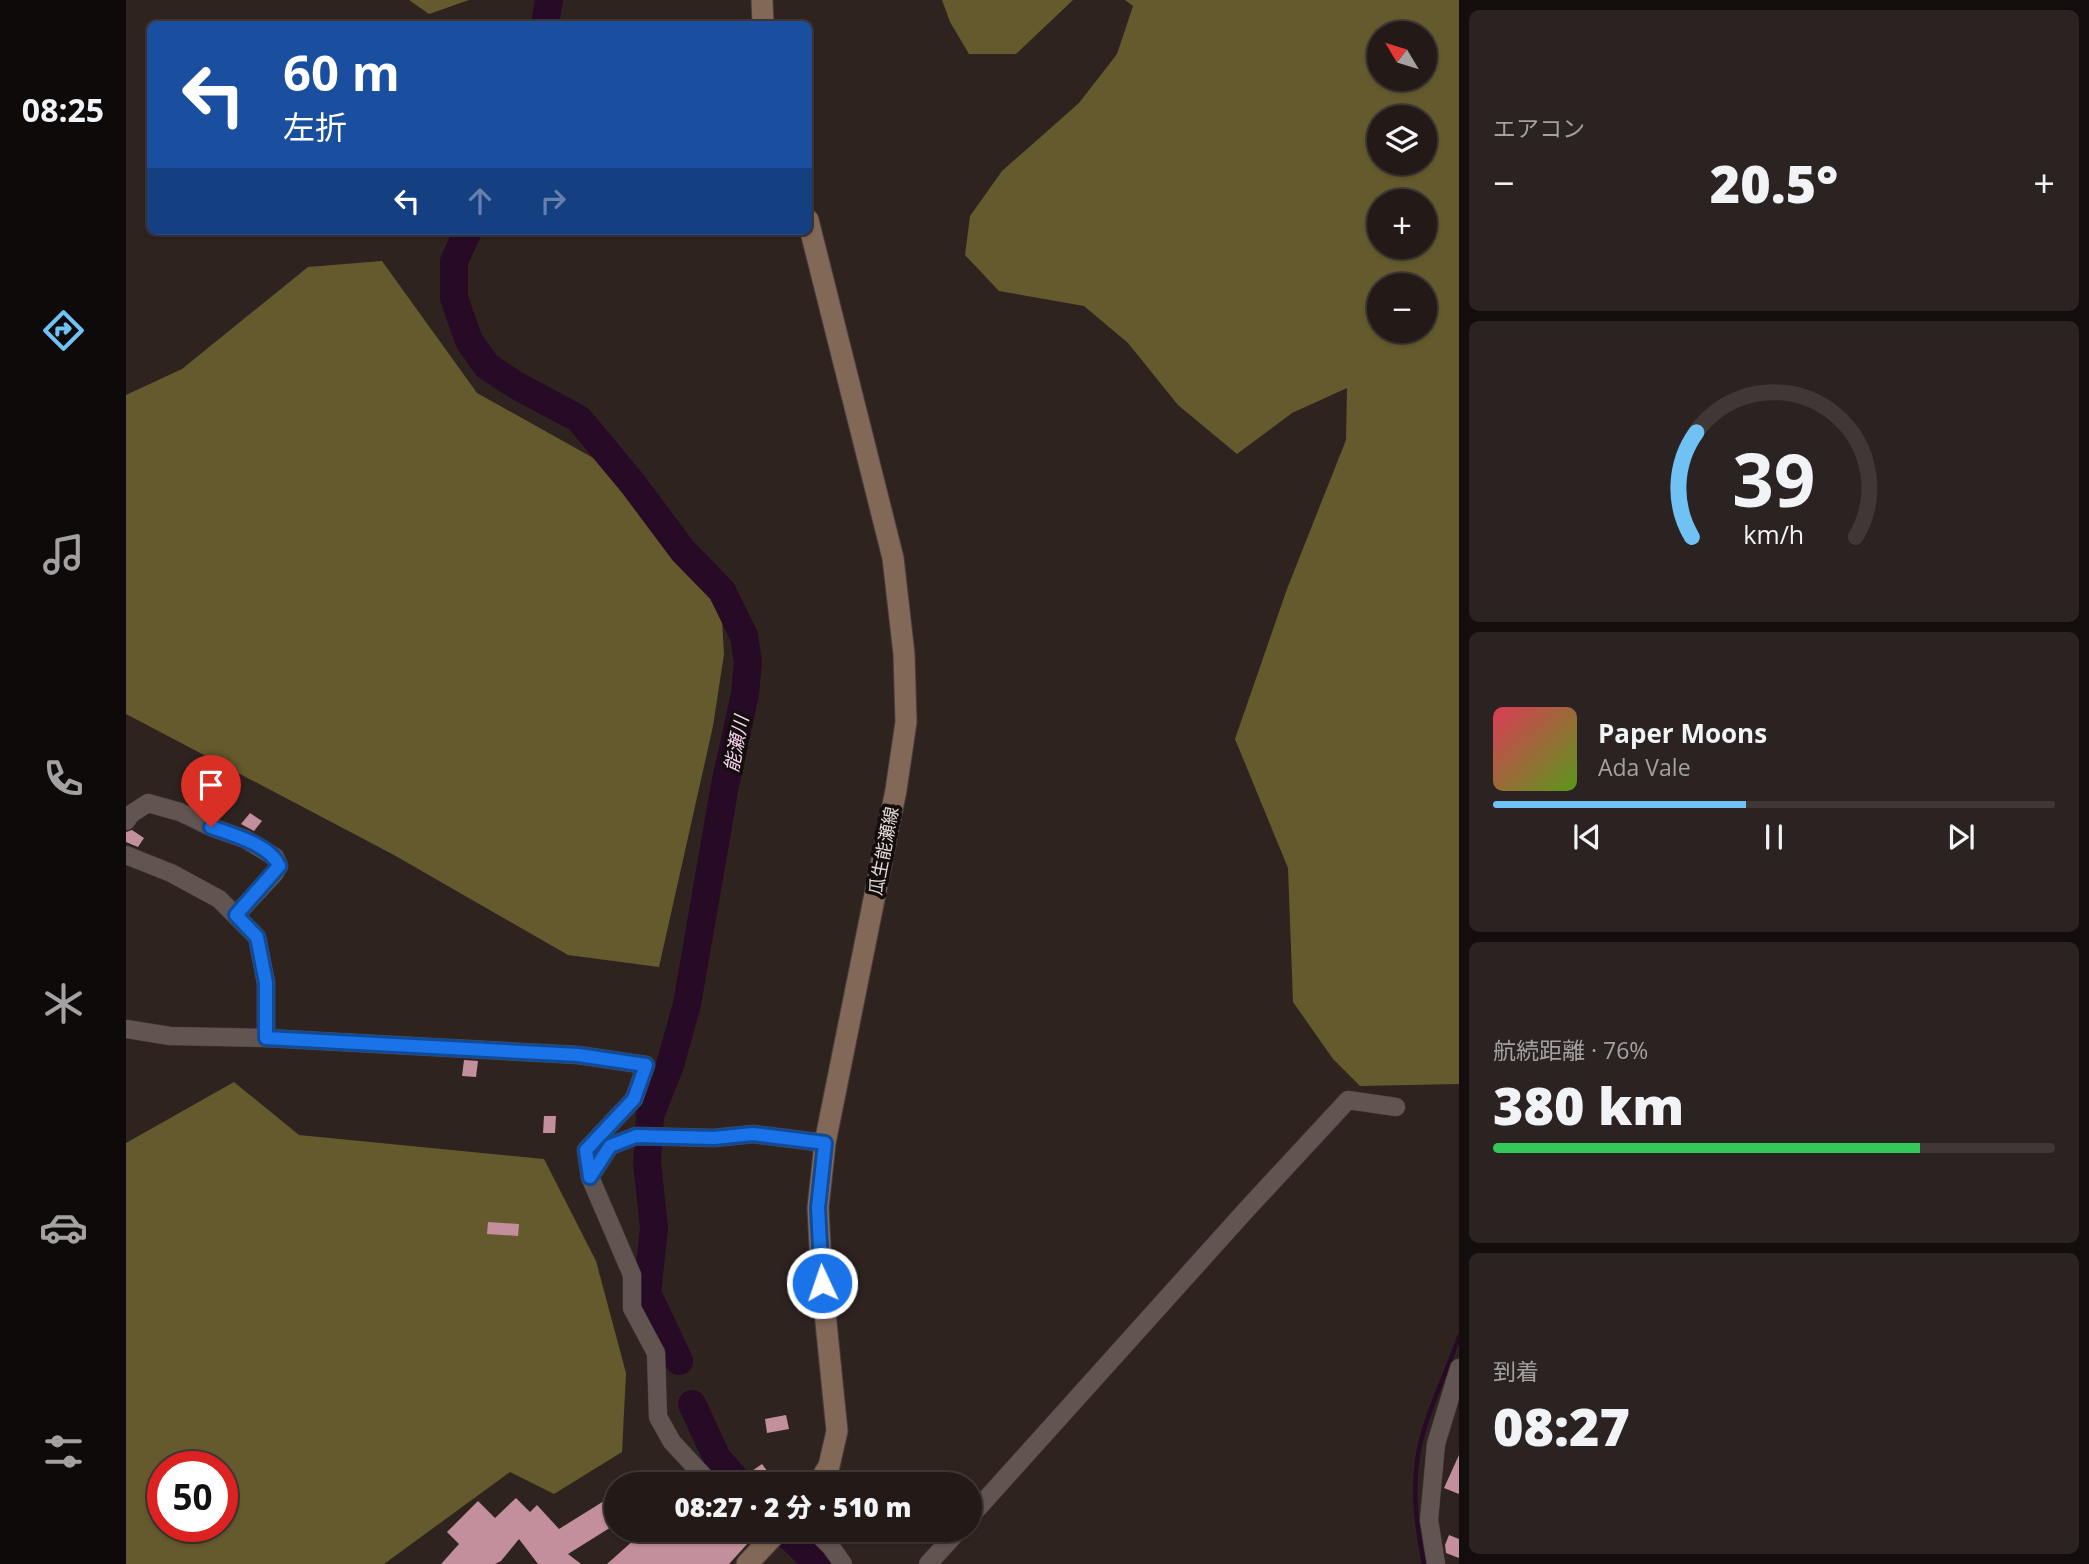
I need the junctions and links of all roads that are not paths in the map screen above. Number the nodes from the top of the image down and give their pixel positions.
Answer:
1 (762, 0) edge
2 (762, 21) edge
3 (812, 235) edge
4 (126, 821) edge
5 (126, 855) edge
6 (236, 915) junction
7 (126, 1029) edge
8 (266, 1038) junction
9 (1396, 1107) dead end
10 (825, 1143) junction
11 (590, 1177) junction
12 (1459, 1368) edge
13 (700, 1472) edge
14 (825, 1472) edge
15 (982, 1504) edge
16 (761, 1542) edge
17 (826, 1542) edge
18 (947, 1542) edge
19 (747, 1564) edge
20 (843, 1564) edge
21 (928, 1564) edge
22 (1436, 1564) edge

1 - 2 main road
3 - 10 main road, 瓜生能瀬線
4 - 6 street
5 - 6 street
6 - 8 street
7 - 8 street
8 - 11 street
9 - 15 street
10 - 11 street
10 - 14 main road, 瓜生能瀬線
11 - 13 street
12 - 22 street
16 - 19 main road
17 - 20 street
18 - 21 street

